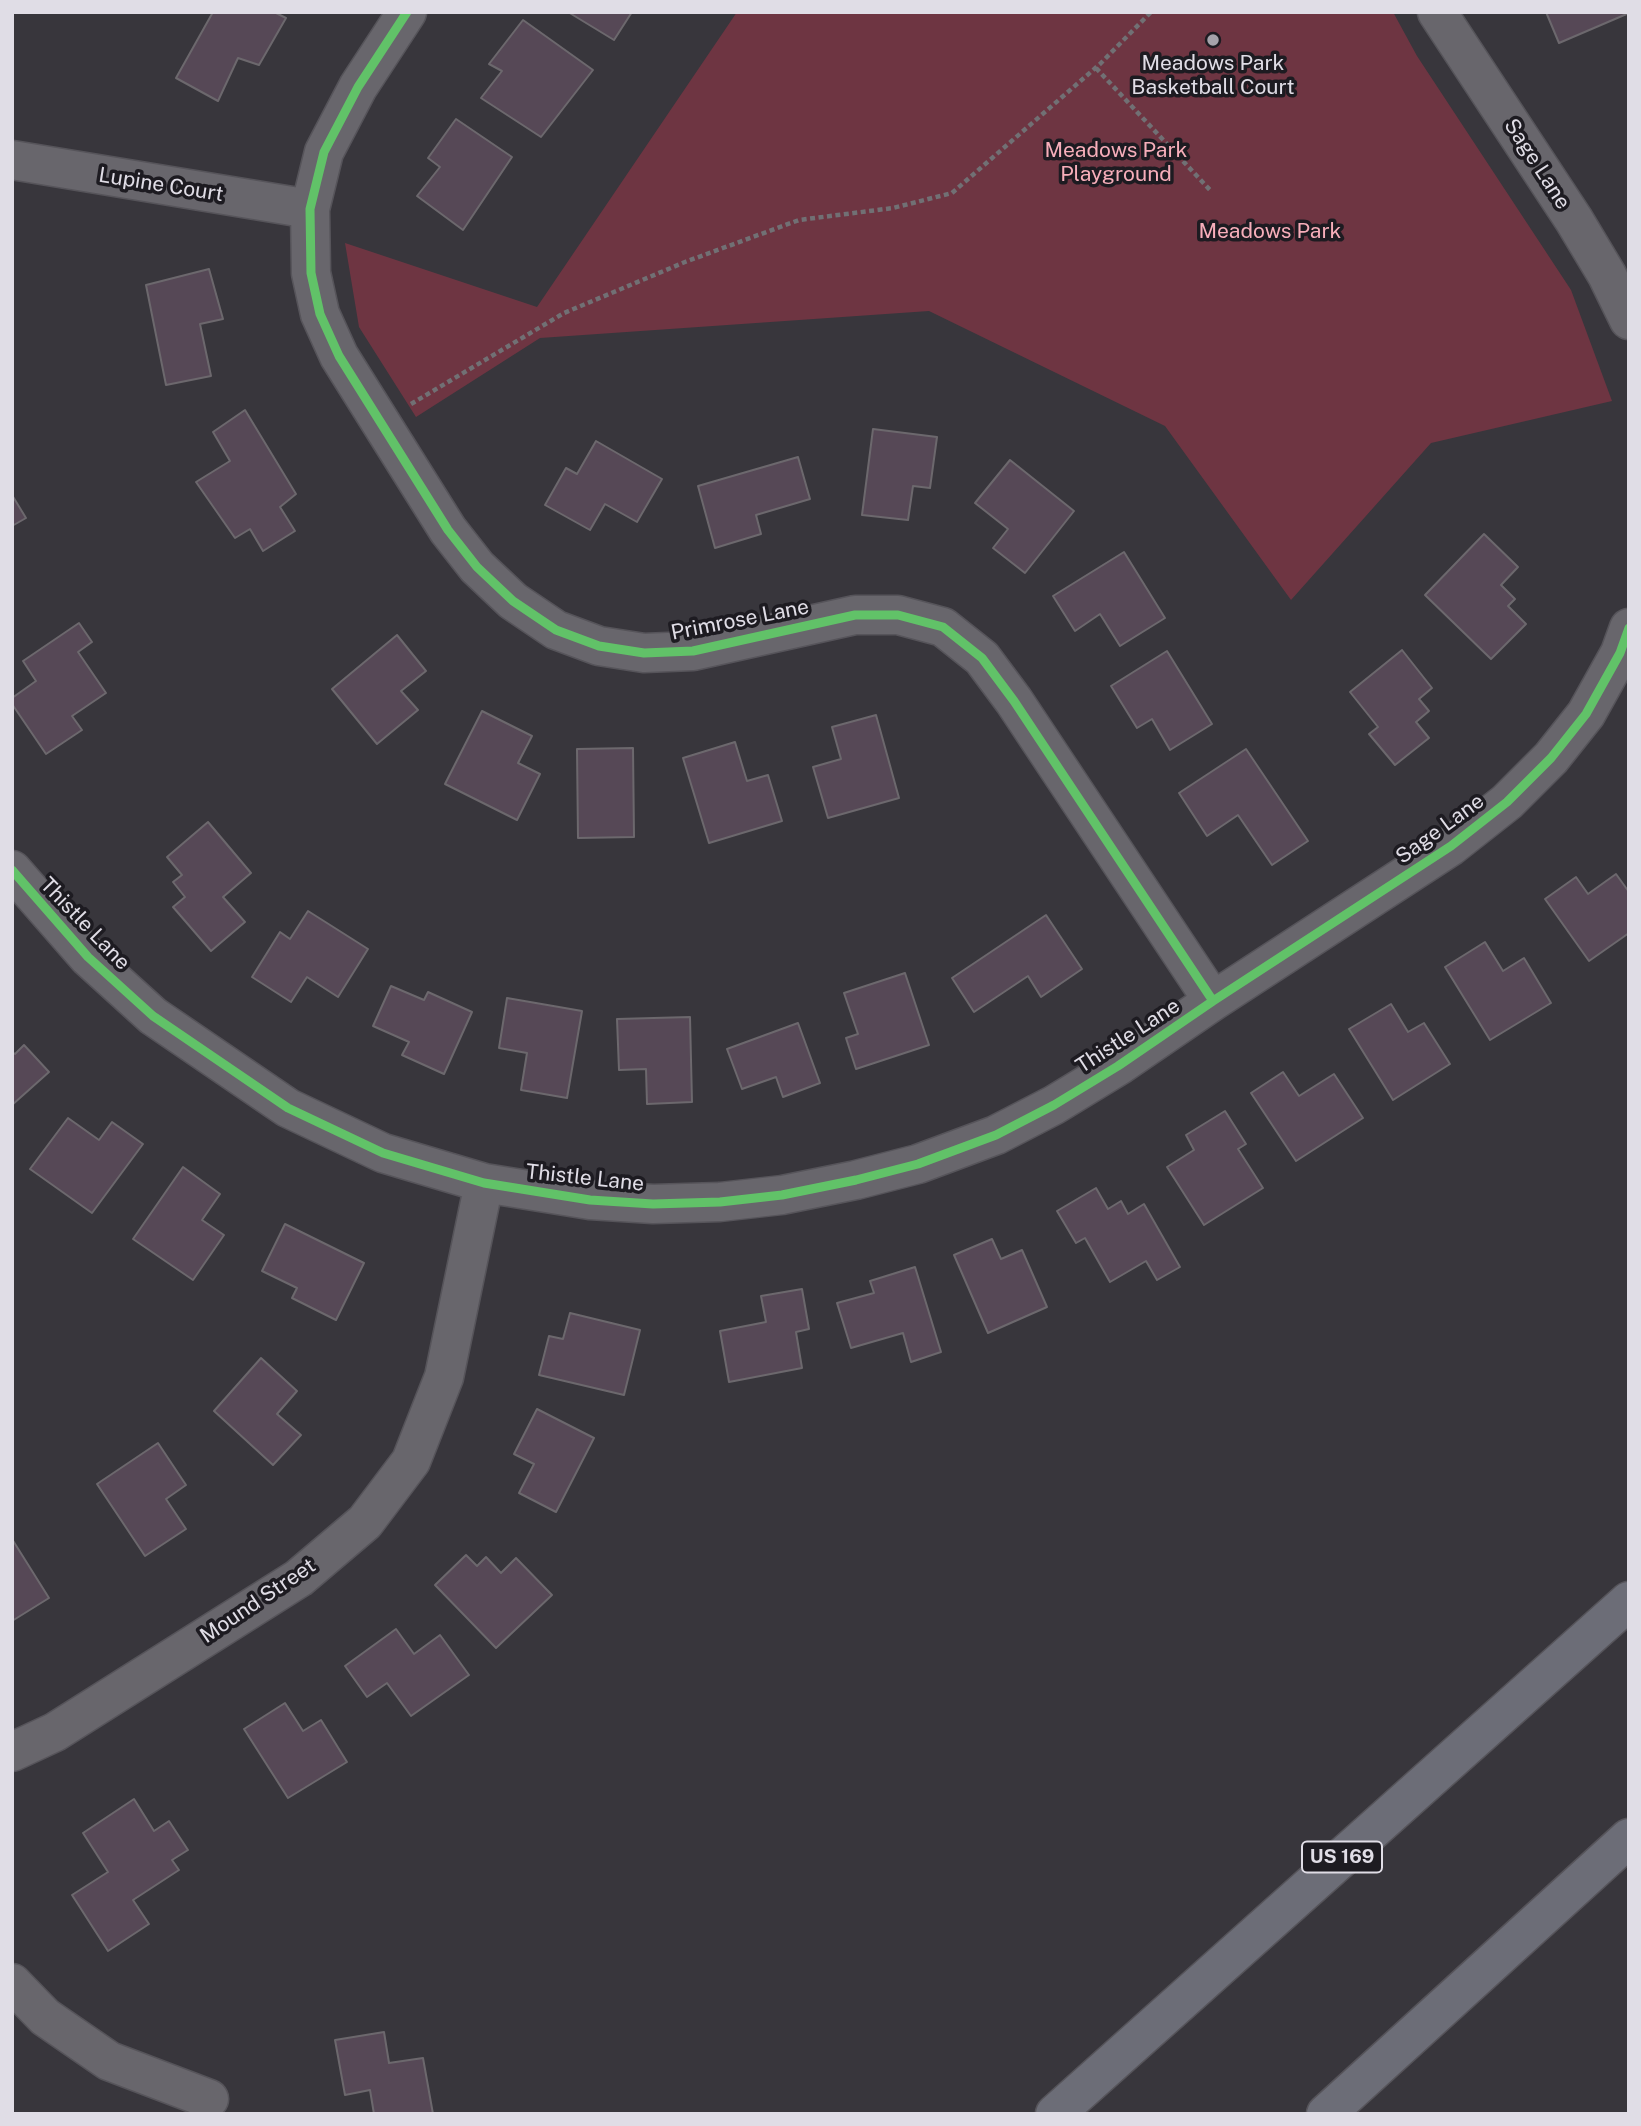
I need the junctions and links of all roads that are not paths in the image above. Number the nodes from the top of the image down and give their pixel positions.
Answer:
1 (407, 12) edge
2 (1437, 12) edge
3 (12, 160) edge
4 (310, 209) junction
5 (1629, 320) edge
6 (1629, 628) edge
7 (12, 870) edge
8 (1213, 1001) junction
9 (484, 1183) junction
10 (1629, 1601) edge
11 (12, 1752) edge
12 (1629, 1838) edge
13 (12, 1983) edge
14 (209, 2099) dead end
15 (1055, 2114) edge
16 (1326, 2114) edge

1 - 4 street, Primrose Lane
2 - 5 street, Sage Lane
3 - 4 street, Lupine Court
4 - 8 street, Primrose Lane
6 - 8 street, Sage Lane
7 - 9 street, Thistle Lane
8 - 9 street, Thistle Lane
9 - 11 street, Mound Street
10 - 15 highway, US 169
12 - 16 highway
13 - 14 street

